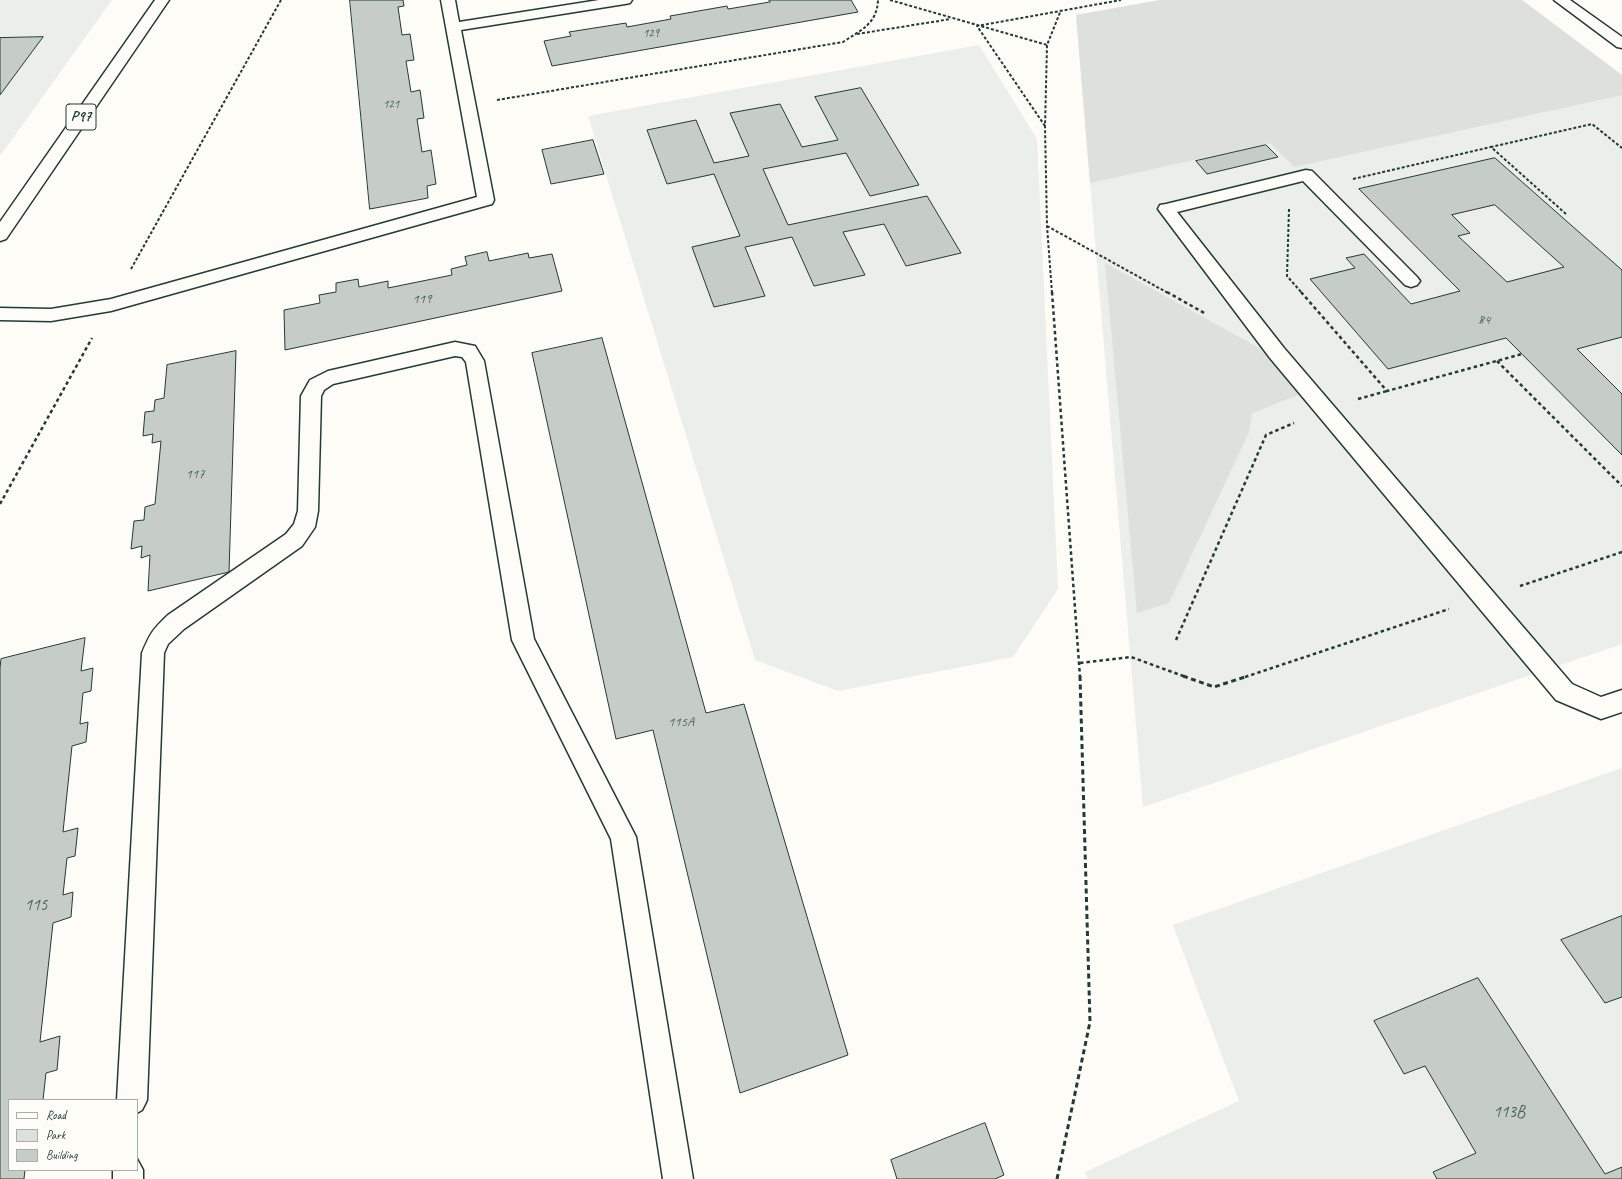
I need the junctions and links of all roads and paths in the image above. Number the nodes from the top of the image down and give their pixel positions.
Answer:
1 (162, 0) edge
2 (281, 0) edge
3 (448, 0) edge
4 (625, 0) edge
5 (878, 0) edge
6 (890, 0) edge
7 (1121, 0) edge
8 (1561, 0) edge
9 (1061, 10) junction
10 (954, 19) junction
11 (977, 26) junction
12 (454, 27) junction
13 (855, 34) junction
14 (1622, 44) edge
15 (1047, 45) junction
16 (469, 105) junction
17 (1045, 127) junction
18 (1491, 147) junction
19 (1622, 148) edge
20 (1292, 178) junction
21 (1318, 187) junction
22 (1566, 214) dead end
23 (1047, 226) junction
24 (0, 235) edge
25 (1410, 280) dead end
26 (111, 305) junction
27 (0, 314) edge
28 (1207, 315) dead end
29 (1522, 354) dead end
30 (1496, 361) junction
31 (1386, 391) junction
32 (1324, 408) junction
33 (1622, 486) edge
34 (0, 504) edge
35 (1622, 552) edge
36 (1486, 597) junction
37 (1176, 640) dead end
38 (1080, 663) junction
39 (1622, 701) edge
40 (132, 1099) edge
41 (678, 1179) edge
42 (1057, 1179) edge

1 - 24 main road, Р97
2 - 26 path
3 - 12 main road
4 - 12 main road
5 - 13 path
6 - 10 path
7 - 9 path
8 - 14 main road
9 - 11 path
9 - 15 path
10 - 11 path
10 - 13 path
11 - 15 path
11 - 17 path
12 - 16 main road
13 - 16 path
15 - 17 path
16 - 26 main road
17 - 23 path
18 - 19 path
18 - 21 path
18 - 22 path
20 - 21 main road
20 - 31 path
20 - 32 main road
21 - 25 main road
23 - 28 path
23 - 38 path
26 - 27 main road
26 - 34 path
29 - 30 path
30 - 31 path
30 - 33 path
31 - 32 path
32 - 36 main road
32 - 37 path
35 - 36 path
36 - 38 path
36 - 39 main road
38 - 42 path
40 - 41 main road

